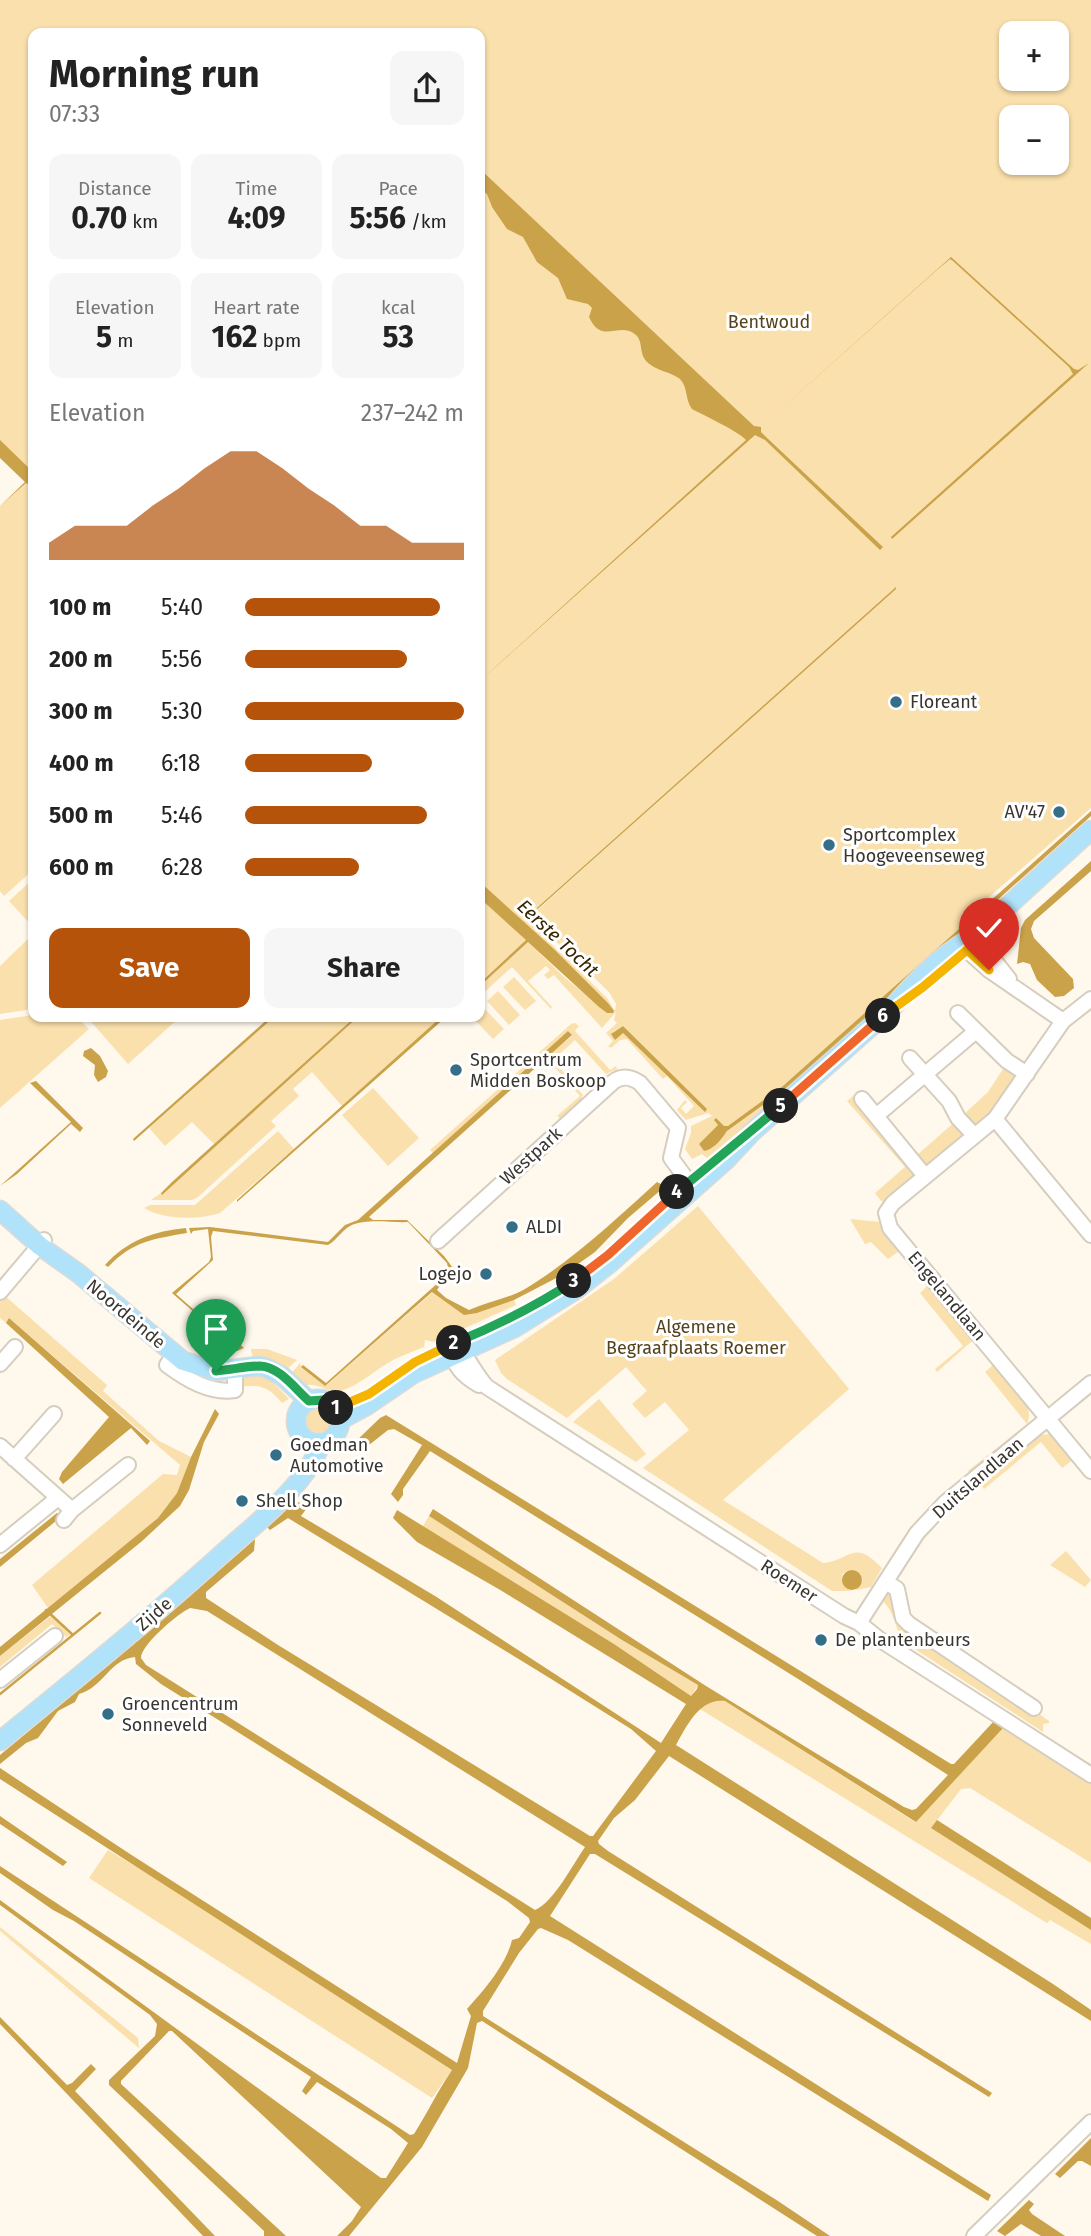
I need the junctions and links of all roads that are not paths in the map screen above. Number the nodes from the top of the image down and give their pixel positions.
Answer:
1 (1091, 830) edge
2 (967, 943) junction
3 (1091, 999) edge
4 (958, 1013) dead end
5 (1063, 1021) junction
6 (976, 1031) junction
7 (910, 1058) dead end
8 (925, 1074) junction
9 (1027, 1074) junction
10 (862, 1099) dead end
11 (876, 1116) junction
12 (995, 1119) junction
13 (974, 1135) junction
14 (925, 1176) junction
15 (691, 1185) junction
16 (0, 1208) edge
17 (1091, 1235) edge
18 (438, 1241) dead end
19 (42, 1242) junction
20 (0, 1292) edge
21 (15, 1347) dead end
22 (456, 1350) junction
23 (0, 1364) edge
24 (1091, 1383) edge
25 (304, 1405) junction
26 (338, 1414) junction
27 (54, 1415) dead end
28 (1049, 1419) junction
29 (315, 1442) junction
30 (0, 1446) edge
31 (14, 1459) junction
32 (128, 1465) dead end
33 (1091, 1471) edge
34 (54, 1496) junction
35 (0, 1545) edge
36 (886, 1581) junction
37 (859, 1623) junction
38 (55, 1636) dead end
39 (0, 1680) edge
40 (1034, 1708) dead end
41 (0, 1741) edge
42 (1091, 1775) edge
43 (1091, 2122) edge
44 (974, 2236) edge

1 - 2 main road
2 - 5 street
2 - 15 main road
3 - 5 street, Engelandlaan
4 - 6 street
5 - 9 street, Engelandlaan
6 - 8 street
6 - 9 street
7 - 8 street
8 - 11 street
8 - 13 street
9 - 12 street, Engelandlaan
10 - 11 street
11 - 14 street
12 - 13 street, Engelandlaan
12 - 17 street
13 - 14 street, Engelandlaan
14 - 28 street, Engelandlaan
15 - 18 street, Westpark
15 - 22 main road
16 - 19 main road, Noordeinde
19 - 20 street
19 - 25 main road, Noordeinde
21 - 23 street
22 - 26 main road
22 - 37 street, Roemer
24 - 28 street, Duitslandlaan
25 - 26 main road
25 - 29 main road
26 - 29 main road
27 - 31 street
28 - 33 street
28 - 36 street, Duitslandlaan
29 - 41 main road, Zijde
30 - 31 street
31 - 34 street
32 - 34 street
34 - 35 street
36 - 37 street, Duitslandlaan
36 - 40 street
37 - 42 street, Roemer
38 - 39 street
43 - 44 street

